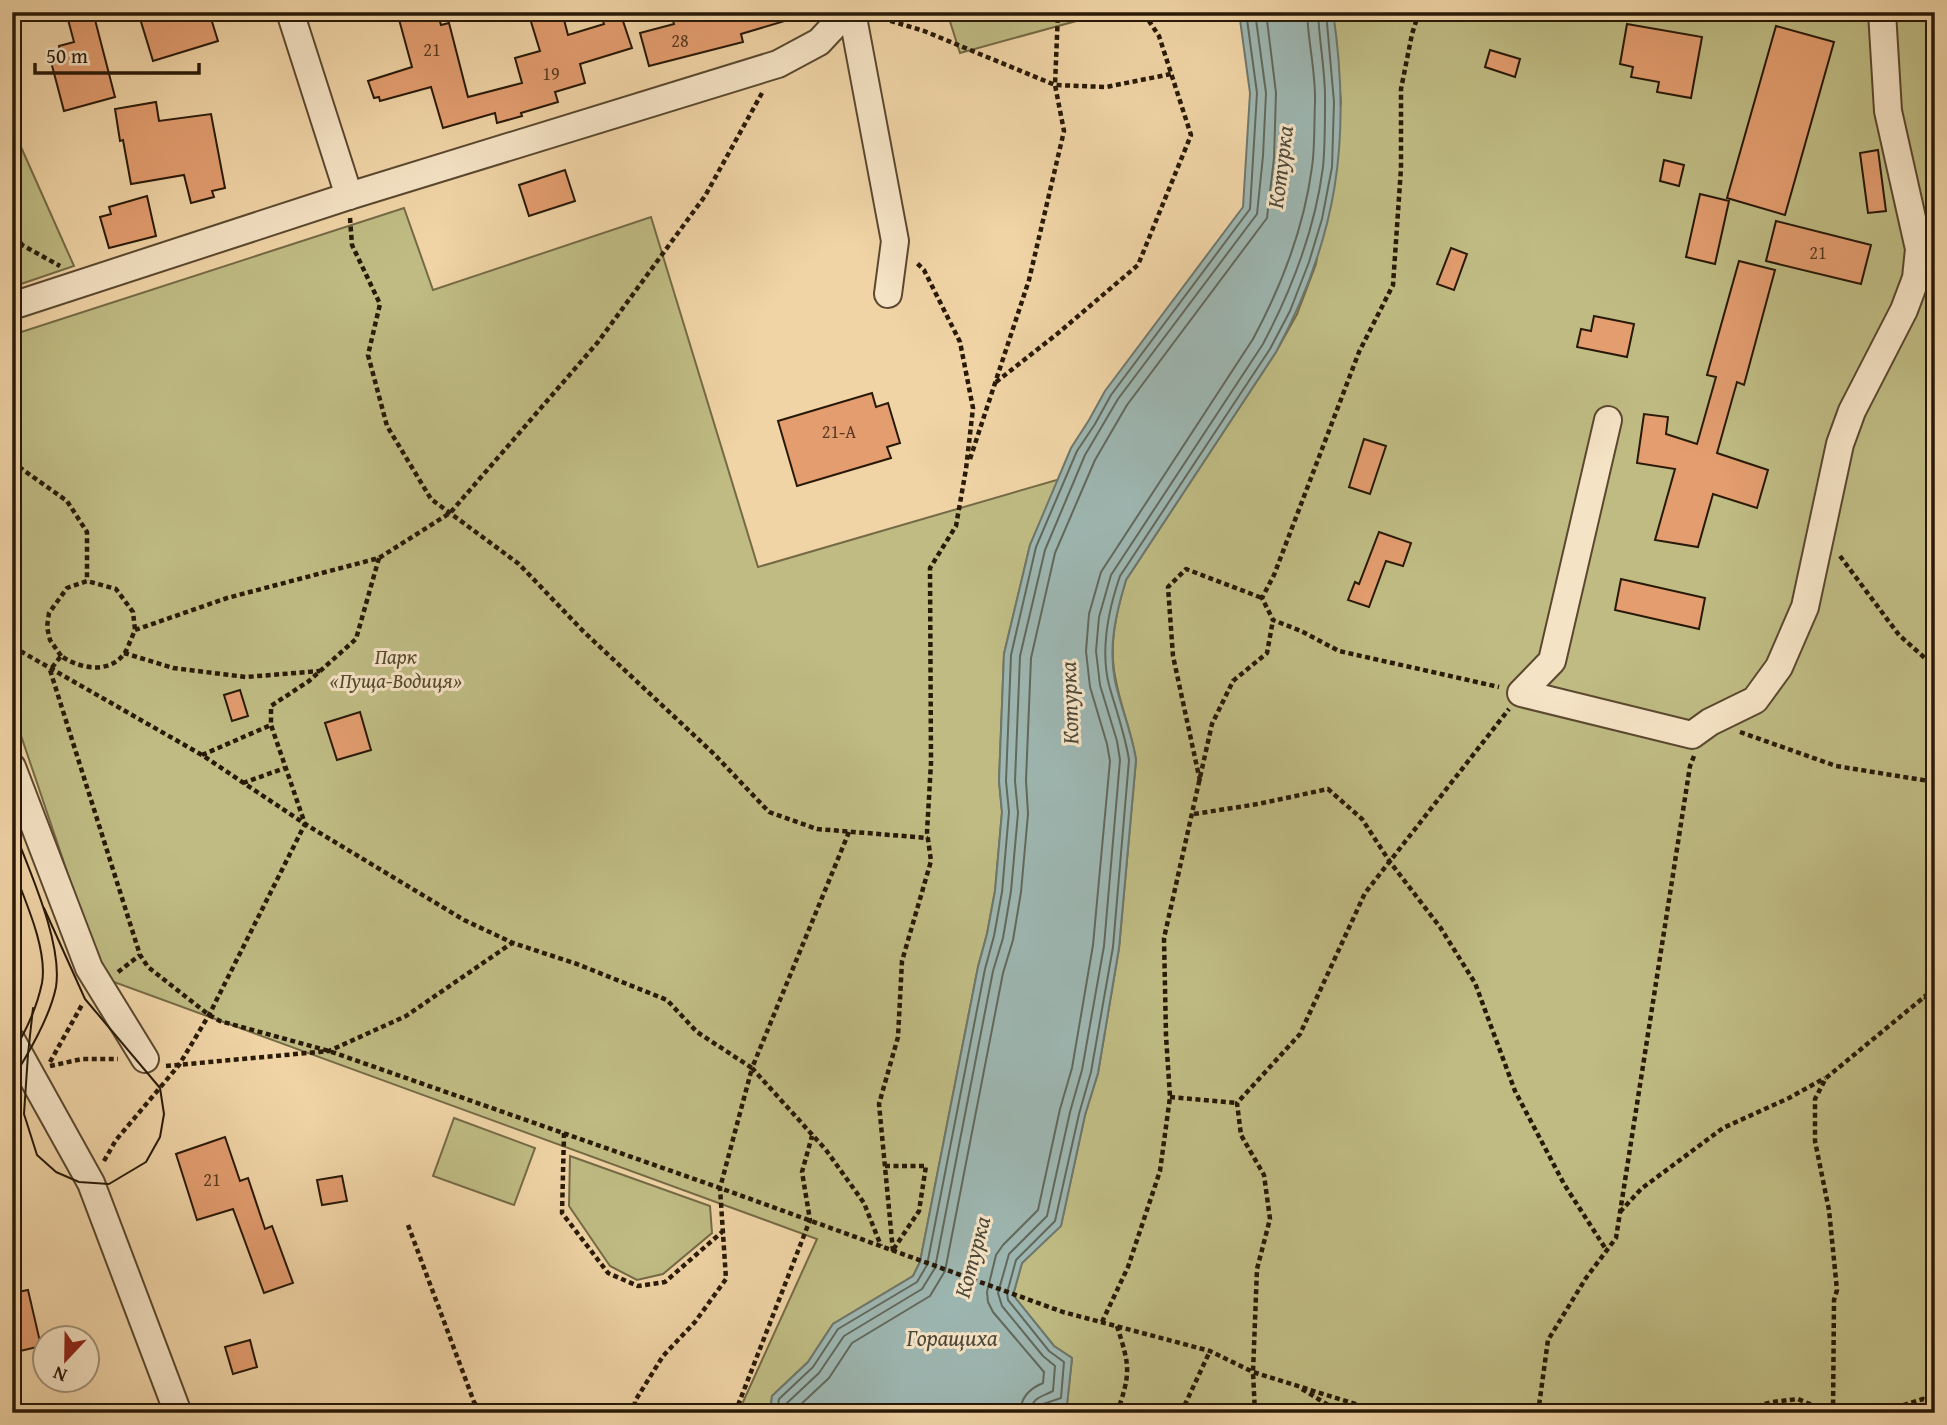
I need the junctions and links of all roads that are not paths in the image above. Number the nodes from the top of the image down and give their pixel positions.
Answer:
1 (290, 12) edge
2 (849, 12) edge
3 (1882, 12) edge
4 (349, 196) junction
5 (888, 294) dead end
6 (12, 306) edge
7 (1608, 419) dead end
8 (12, 767) edge
9 (12, 1041) edge
10 (145, 1059) road end
11 (178, 1413) edge

1 - 4 street
2 - 4 street
2 - 5 street
3 - 7 street
4 - 6 street
8 - 10 street
9 - 11 street

